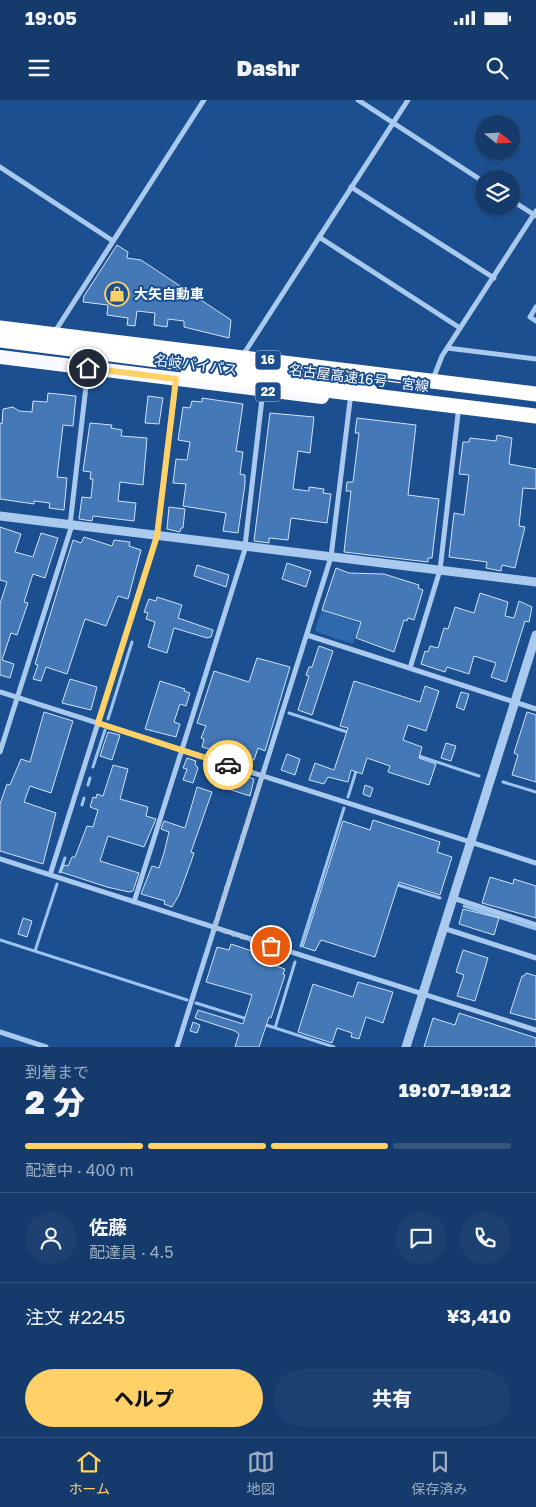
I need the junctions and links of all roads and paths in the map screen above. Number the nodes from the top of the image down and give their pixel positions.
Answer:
1 (204, 100) edge
2 (358, 100) edge
3 (408, 100) edge
4 (393, 124) junction
5 (0, 167) edge
6 (475, 176) edge
7 (351, 187) junction
8 (520, 205) edge
9 (535, 214) edge
10 (319, 237) junction
11 (113, 241) junction
12 (494, 278) junction
13 (536, 307) edge
14 (536, 321) edge
15 (0, 327) edge
16 (460, 328) junction
17 (54, 333) junction
18 (0, 340) edge
19 (447, 348) junction
20 (0, 349) edge
21 (243, 354) junction
22 (0, 358) edge
23 (536, 359) edge
24 (88, 368) junction
25 (176, 379) junction
26 (433, 379) junction
27 (263, 390) junction
28 (536, 393) edge
29 (350, 400) junction
30 (427, 410) junction
31 (458, 414) junction
32 (536, 416) edge
33 (536, 423) edge
34 (0, 516) edge
35 (71, 525) junction
36 (157, 536) junction
37 (245, 546) junction
38 (331, 557) junction
39 (440, 570) junction
40 (536, 582) edge
41 (307, 635) junction
42 (536, 635) edge
43 (410, 668) junction
44 (0, 692) edge
45 (17, 698) junction
46 (515, 702) junction
47 (536, 709) edge
48 (98, 723) junction
49 (182, 750) junction
50 (0, 752) edge
51 (262, 776) junction
52 (470, 842) junction
53 (0, 860) edge
54 (536, 863) edge
55 (50, 875) junction
56 (453, 898) junction
57 (134, 902) junction
58 (536, 925) edge
59 (214, 928) junction
60 (443, 928) junction
61 (536, 958) edge
62 (422, 994) junction
63 (536, 1030) edge
64 (0, 1032) edge
65 (46, 1047) edge
66 (177, 1047) edge
67 (406, 1047) edge

1 - 11 street
2 - 4 street
3 - 4 street
4 - 6 street
4 - 7 street
5 - 11 street
7 - 10 street
7 - 12 street
8 - 9 street
9 - 12 street
10 - 16 street
10 - 21 street
11 - 17 street
12 - 16 street
13 - 14 street
15 - 17 highway, 名岐バイパス
15 - 28 highway, 名古屋高速16号一宮線 / 16
16 - 19 street
17 - 21 highway, 名岐バイパス
18 - 30 highway
19 - 23 street
19 - 26 street
20 - 32 highway, 名古屋高速16号一宮線 / 16, bridge
21 - 26 highway, 名岐バイパス
22 - 24 highway, 名岐バイパス / 22
24 - 25 highway, 名岐バイパス / 22
24 - 35 street
25 - 27 highway, 名岐バイパス / 22
25 - 36 street
26 - 28 highway, 名岐バイパス
27 - 29 highway, 名岐バイパス / 22
27 - 37 street
29 - 30 highway, 名岐バイパス / 22
29 - 38 street
30 - 31 highway, 名岐バイパス / 22
31 - 33 highway, 名岐バイパス / 22
31 - 39 street
34 - 35 street
35 - 36 street
35 - 45 street
36 - 37 street
36 - 48 street
37 - 38 street
37 - 49 street
38 - 39 street
38 - 41 street
39 - 40 street
39 - 43 street
41 - 43 street
41 - 51 street
42 - 46 street
43 - 46 street
44 - 45 street
45 - 48 street
45 - 50 street
46 - 47 street
46 - 52 street
48 - 49 street
48 - 55 street
49 - 51 street
49 - 57 street
51 - 52 street
51 - 59 street
52 - 54 street
52 - 56 street
53 - 55 street
55 - 57 street
56 - 58 street
56 - 60 street
57 - 59 street
59 - 62 street
59 - 66 street
60 - 61 street
60 - 62 street
62 - 63 street
62 - 67 street
64 - 65 street

